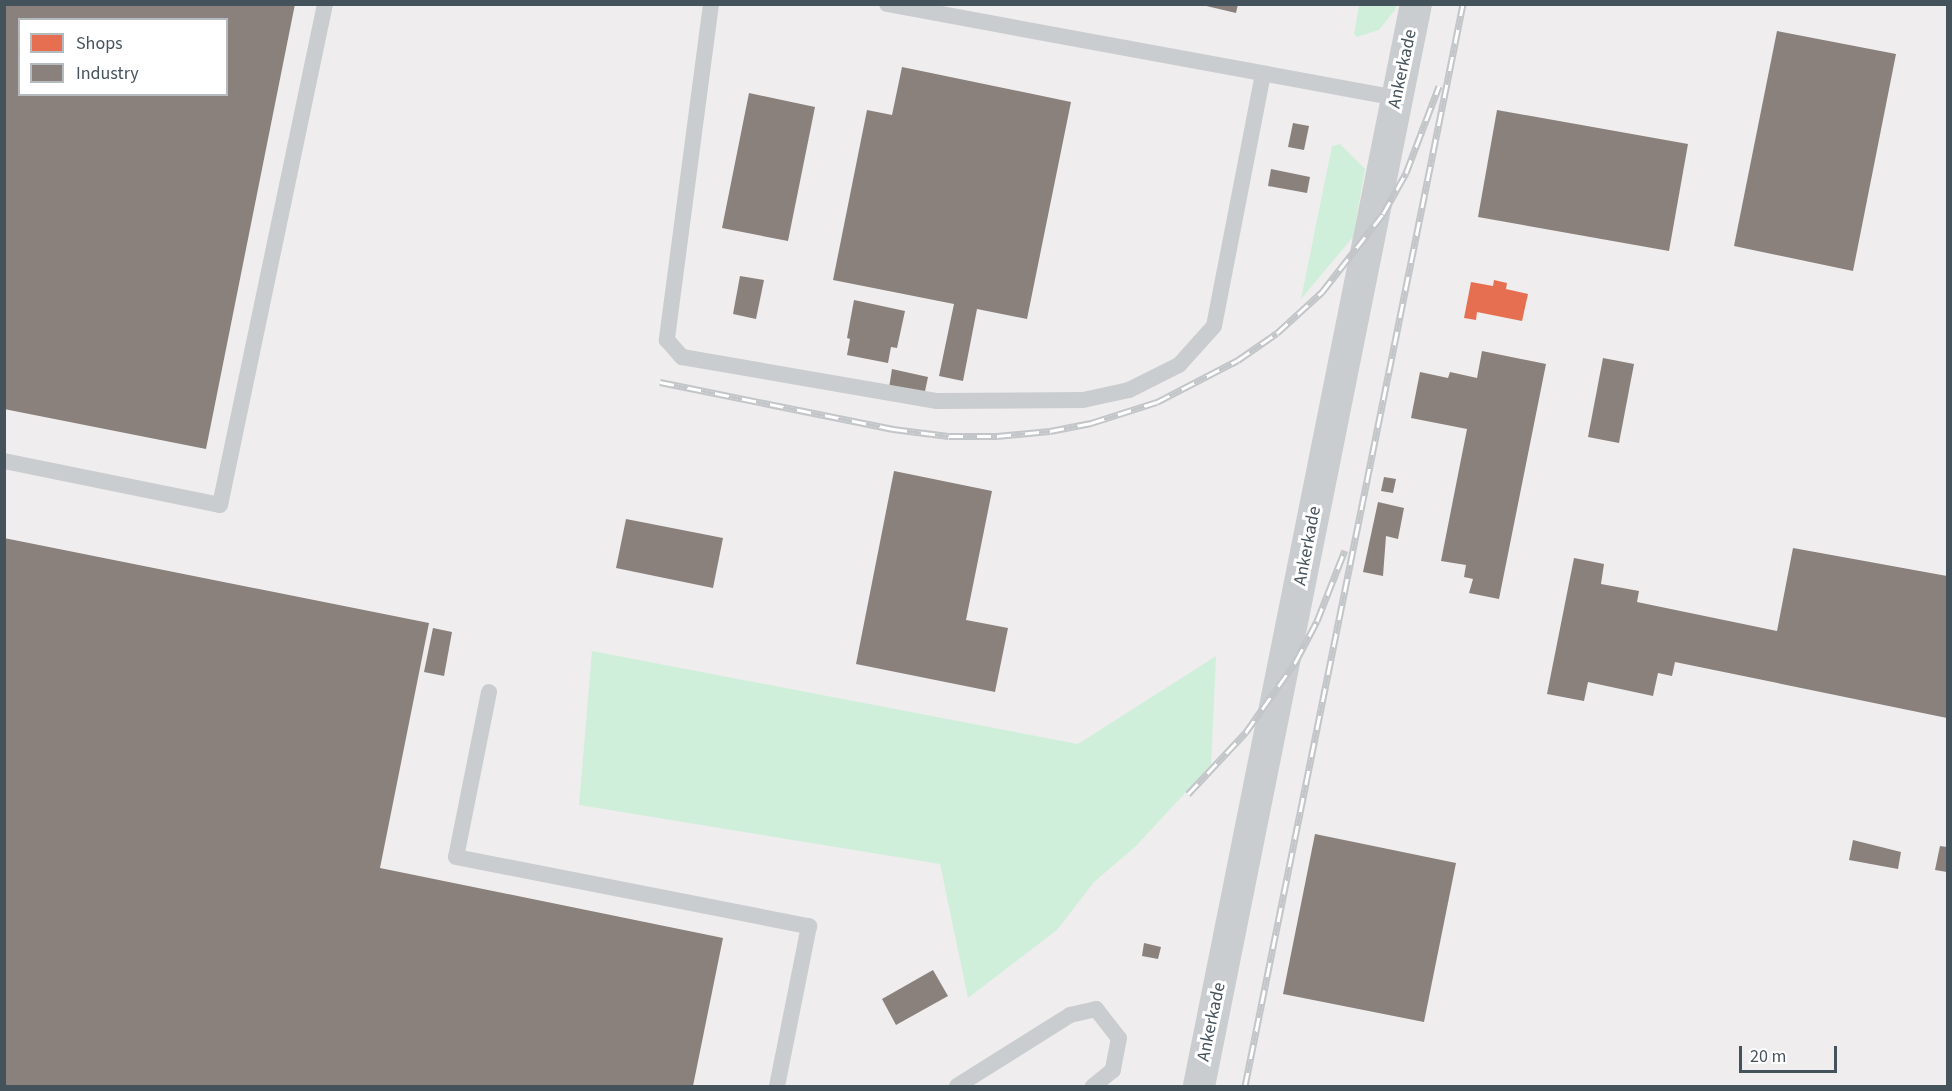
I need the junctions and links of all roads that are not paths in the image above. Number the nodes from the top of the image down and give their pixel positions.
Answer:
1 (325, 4) edge
2 (711, 4) edge
3 (887, 4) edge
4 (1416, 4) edge
5 (1263, 74) junction
6 (1397, 98) junction
7 (4, 461) edge
8 (489, 692) dead end
9 (777, 1086) edge
10 (957, 1086) edge
11 (1093, 1086) edge
12 (1199, 1086) edge

1 - 7 lane
2 - 5 lane
3 - 5 lane
4 - 6 street, Ankerkade
5 - 6 lane
6 - 12 street, Ankerkade
8 - 9 lane
10 - 11 lane

